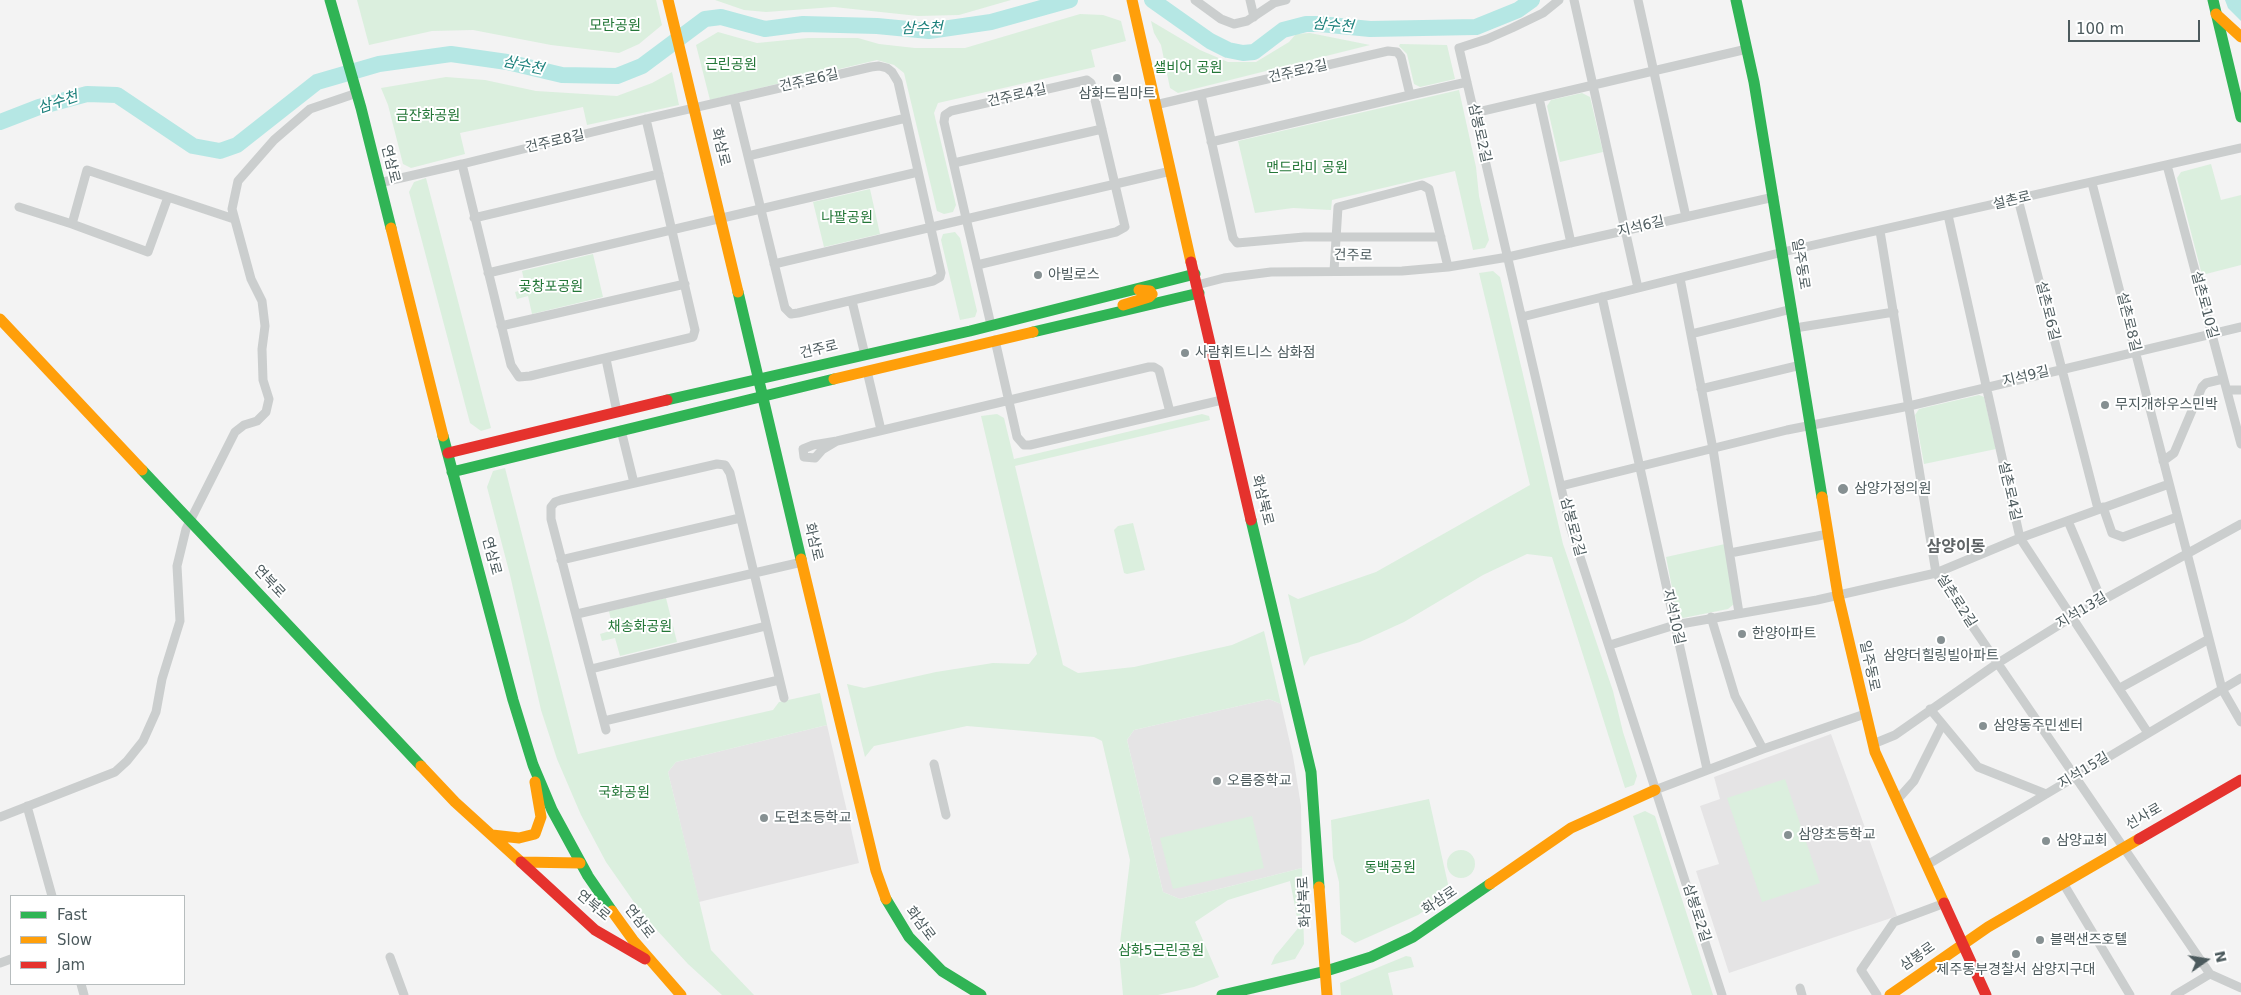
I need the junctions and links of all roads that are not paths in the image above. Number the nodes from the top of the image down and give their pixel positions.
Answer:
1 (330, 0) edge
2 (668, 0) edge
3 (1132, 0) edge
4 (1195, 0) edge
5 (1250, 0) edge
6 (1286, 0) edge
7 (1559, 0) edge
8 (1574, 0) edge
9 (1638, 0) edge
10 (1736, 0) edge
11 (2214, 6) edge
12 (1254, 17) junction
13 (2241, 37) edge
14 (1747, 50) junction
15 (1655, 71) junction
16 (1467, 82) junction
17 (1594, 85) junction
18 (356, 90) junction
19 (1410, 95) junction
20 (1201, 96) junction
21 (1539, 98) junction
22 (734, 99) junction
23 (1155, 105) junction
24 (695, 108) junction
25 (1474, 113) junction
26 (2241, 117) edge
27 (906, 118) junction
28 (646, 120) junction
29 (1102, 129) junction
30 (1211, 142) junction
31 (2241, 148) edge
32 (748, 156) junction
33 (954, 163) junction
34 (462, 164) junction
35 (2167, 165) junction
36 (1171, 171) junction
37 (918, 172) junction
38 (659, 174) junction
39 (2092, 182) junction
40 (379, 183) junction
41 (1115, 184) junction
42 (168, 197) junction
43 (1774, 197) junction
44 (2018, 199) junction
45 (19, 207) dead end
46 (761, 208) junction
47 (1948, 215) junction
48 (1686, 217) junction
49 (474, 218) junction
50 (722, 218) junction
51 (966, 218) junction
52 (234, 219) junction
53 (72, 224) junction
54 (930, 227) junction
55 (672, 230) junction
56 (1626, 230) junction
57 (1880, 230) junction
58 (1441, 237) junction
59 (1336, 238) junction
60 (1571, 243) junction
61 (1784, 252) junction
62 (1508, 257) junction
63 (774, 264) junction
64 (977, 265) junction
65 (1448, 268) junction
66 (1334, 271) junction
67 (488, 273) junction
68 (1680, 278) junction
69 (685, 284) junction
70 (1197, 284) junction
71 (1638, 288) junction
72 (1130, 290) junction
73 (1602, 297) junction
74 (852, 301) junction
75 (1792, 309) junction
76 (1894, 312) junction
77 (1097, 317) junction
78 (1522, 317) junction
79 (0, 319) edge
80 (991, 325) junction
81 (501, 326) junction
82 (2241, 327) edge
83 (1795, 328) junction
84 (1691, 334) junction
85 (2212, 334) junction
86 (995, 340) junction
87 (2135, 352) junction
88 (865, 355) junction
89 (606, 359) junction
90 (1801, 365) junction
91 (2061, 368) junction
92 (867, 371) junction
93 (759, 378) junction
94 (2223, 379) junction
95 (1986, 386) junction
96 (1701, 389) junction
97 (2227, 390) junction
98 (2241, 390) edge
99 (763, 396) junction
100 (1009, 400) junction
101 (1222, 400) junction
102 (1909, 406) junction
103 (617, 412) junction
104 (1170, 412) junction
105 (1811, 426) junction
106 (621, 430) junction
107 (881, 430) junction
108 (837, 441) dead end
109 (2241, 444) edge
110 (1713, 449) junction
111 (448, 453) junction
112 (2163, 461) junction
113 (1639, 466) junction
114 (452, 472) junction
115 (634, 483) junction
116 (2169, 484) junction
117 (1561, 486) junction
118 (2101, 508) junction
119 (2177, 517) junction
120 (740, 518) junction
121 (190, 520) junction
122 (2068, 521) junction
123 (2241, 524) edge
124 (1828, 534) junction
125 (2020, 538) junction
126 (1730, 553) junction
127 (2186, 553) junction
128 (562, 560) junction
129 (802, 562) junction
130 (753, 572) junction
131 (1936, 573) junction
132 (1838, 595) junction
133 (2101, 599) junction
134 (1739, 612) junction
135 (577, 614) junction
136 (1711, 617) junction
137 (2072, 617) junction
138 (1674, 625) junction
139 (766, 626) junction
140 (2209, 639) junction
141 (1610, 645) junction
142 (1998, 663) junction
143 (591, 669) junction
144 (2241, 678) edge
145 (779, 680) junction
146 (2120, 688) junction
147 (2222, 689) junction
148 (784, 698) dead end
149 (1930, 709) junction
150 (1865, 714) junction
151 (2241, 722) edge
152 (1942, 725) junction
153 (2148, 733) junction
154 (1873, 744) junction
155 (1763, 749) junction
156 (934, 764) dead end
157 (533, 765) junction
158 (1707, 769) junction
159 (2075, 777) junction
160 (2241, 780) edge
161 (1656, 790) junction
162 (2046, 794) junction
163 (1897, 800) junction
164 (27, 806) junction
165 (946, 815) dead end
166 (0, 817) edge
167 (492, 835) junction
168 (2123, 847) junction
169 (521, 862) junction
170 (580, 863) junction
171 (1927, 865) junction
172 (2063, 883) junction
173 (52, 895) edge
174 (1944, 903) junction
175 (1963, 943) junction
176 (390, 957) dead end
177 (652, 963) junction
178 (1326, 971) junction
179 (2210, 974) junction
180 (2241, 988) edge
181 (404, 995) edge
182 (680, 995) edge
183 (981, 995) edge
184 (1222, 995) edge
185 (1327, 995) edge
186 (1722, 995) edge
187 (1876, 995) edge
188 (1890, 995) edge
189 (1986, 995) edge
190 (2130, 995) edge
191 (2175, 995) edge

1 - 18 street, 연삼로
2 - 24 street, 화삼로
3 - 23 street, 화삼북로
4 - 12 street
5 - 12 street
6 - 12 street
7 - 16 street, 삼봉로2길
8 - 17 street
9 - 15 street
10 - 14 street, 일주동로
11 - 13 street
11 - 26 street
14 - 15 street
14 - 43 street, 일주동로
15 - 17 street
15 - 48 street
16 - 19 street
16 - 25 street, 삼봉로2길
17 - 21 street
17 - 56 street
18 - 40 street, 연삼로
18 - 52 street
19 - 20 street, 건주로2길
19 - 30 street
20 - 23 street, 건주로2길
20 - 30 street
21 - 25 street
21 - 60 street
22 - 24 street, 건주로8길
22 - 27 street, 건주로6길
22 - 32 street, 건주로6길
23 - 36 street, 화삼북로
24 - 28 street, 건주로8길
24 - 50 street, 화삼로
25 - 62 street, 삼봉로2길
27 - 32 street
27 - 37 street, 건주로6길
28 - 34 street, 건주로8길
28 - 38 street
29 - 33 street
29 - 33 street, 건주로4길
29 - 41 street, 건주로4길
30 - 59 street
31 - 35 street, 설촌로
32 - 46 street, 건주로6길
33 - 51 street, 건주로4길
34 - 40 street, 건주로8길
34 - 49 street
35 - 39 street, 설촌로
35 - 85 street, 설촌로10길
36 - 41 street
36 - 70 street, 화삼북로
37 - 46 street
37 - 54 street, 건주로6길
38 - 49 street
38 - 55 street
39 - 44 street, 설촌로
39 - 87 street, 설촌로8길
40 - 111 street, 연삼로
41 - 51 street
41 - 64 street, 건주로4길
42 - 52 street
42 - 53 street
42 - 53 street
43 - 48 street, 지석6길
43 - 61 street, 일주동로
44 - 47 street, 설촌로
44 - 91 street, 설촌로6길
45 - 53 street
46 - 50 street
46 - 63 street, 건주로6길
47 - 57 street, 설촌로
47 - 95 street, 설촌로4길
48 - 56 street, 지석6길
49 - 67 street
50 - 55 street
50 - 93 street, 화삼로
51 - 54 street
51 - 64 street, 건주로4길
52 - 121 street
54 - 63 street
54 - 74 street, 건주로6길
55 - 67 street
55 - 69 street
56 - 60 street, 지석6길
56 - 71 street
57 - 61 street, 설촌로
57 - 76 street, 설촌로2길
58 - 59 street
58 - 59 street
58 - 65 street
59 - 66 street
60 - 62 street, 지석6길
61 - 68 street, 설촌로
61 - 75 street, 일주동로
62 - 65 street, 건주로
62 - 78 street, 삼봉로2길
63 - 74 street, 건주로6길
64 - 80 street, 건주로4길
65 - 66 street, 건주로
66 - 70 street, 건주로
67 - 81 street
68 - 71 street, 설촌로
68 - 84 street
69 - 81 street
69 - 89 street
70 - 72 street, 건주로
70 - 77 street, 건주로
70 - 101 street, 화삼북로
71 - 73 street, 설촌로
72 - 77 street
72 - 80 street, 건주로
73 - 78 street, 설촌로
73 - 113 street, 지석10길
74 - 88 street
75 - 83 street, 일주동로
75 - 84 street
76 - 83 street
76 - 102 street, 설촌로2길
77 - 86 street, 건주로
78 - 117 street, 삼봉로2길
79 - 121 street, 연북로
80 - 88 street, 건주로
81 - 89 street
82 - 85 street, 지석9길
83 - 90 street, 일주동로
84 - 96 street
85 - 87 street, 지석9길
85 - 94 street, 설촌로10길
86 - 92 street, 건주로
86 - 100 street
87 - 91 street, 지석9길
87 - 112 street, 설촌로8길
88 - 93 street, 건주로
89 - 103 street
90 - 96 street
90 - 105 street, 일주동로
91 - 95 street, 지석9길
91 - 118 street, 설촌로6길
92 - 99 street, 건주로
92 - 107 street
93 - 99 street, 화삼로
93 - 103 street, 건주로
94 - 97 street, 설촌로10길
94 - 112 street
95 - 102 street, 지석9길
95 - 125 street, 설촌로4길
96 - 110 street
97 - 98 street
97 - 109 street, 설촌로10길
99 - 106 street, 건주로
99 - 129 street, 화삼로
100 - 104 street
100 - 104 street
100 - 107 street
101 - 104 street
101 - 178 street, 화삼북로
102 - 105 street, 지석9길
102 - 131 street, 설촌로2길
103 - 111 street, 건주로
105 - 110 street
105 - 124 street, 일주동로
106 - 114 street, 건주로
106 - 115 street
107 - 108 street
110 - 113 street
110 - 126 street
111 - 114 street, 연삼로
112 - 116 street, 설촌로8길
113 - 117 street
113 - 138 street, 지석10길
114 - 157 street, 연삼로
115 - 120 street
115 - 128 street
116 - 118 street
116 - 119 street, 설촌로8길
117 - 141 street, 삼봉로2길
118 - 119 street, 설촌로6길
118 - 122 street
119 - 127 street, 설촌로8길
120 - 128 street
120 - 130 street
121 - 164 street
121 - 167 street, 연북로
122 - 125 street
122 - 133 street
123 - 127 street, 지석13길
124 - 126 street
124 - 132 street, 일주동로
125 - 131 street
125 - 137 street, 설촌로4길
126 - 134 street
127 - 133 street, 지석13길
127 - 140 street, 설촌로8길
128 - 135 street
129 - 130 street
129 - 183 street, 화삼로
130 - 135 street
130 - 139 street
131 - 132 street
131 - 142 street, 설촌로2길
132 - 134 street
132 - 150 street, 일주동로
133 - 137 street, 지석13길
134 - 136 street
135 - 143 street
136 - 138 street
136 - 155 street
137 - 142 street, 지석13길
137 - 146 street, 설촌로4길
138 - 141 street
138 - 158 street, 지석10길
139 - 143 street
139 - 145 street
140 - 146 street
140 - 147 street, 설촌로8길
141 - 161 street, 삼봉로2길
142 - 149 street, 지석13길
142 - 159 street, 설촌로2길
143 - 145 street
144 - 147 street, 지석15길
145 - 148 street
146 - 153 street, 설촌로4길
147 - 151 street, 설촌로8길
147 - 153 street, 지석15길
149 - 152 street
149 - 154 street, 지석13길
150 - 154 street, 일주동로
150 - 155 street
152 - 162 street
152 - 163 street
153 - 159 street, 지석15길
154 - 163 street, 일주동로
155 - 158 street
156 - 165 street
157 - 167 street
157 - 170 street, 연삼로
158 - 161 street
159 - 162 street, 지석15길
159 - 168 street, 설촌로2길
160 - 168 street, 선사로
161 - 178 street, 화삼로
161 - 186 street, 삼봉로2길
162 - 171 street, 지석15길
163 - 171 street, 일주동로
164 - 166 street
164 - 173 street
167 - 169 street, 연북로
168 - 172 street, 선사로
168 - 179 street, 설촌로2길
169 - 170 street
169 - 177 street, 연북로
170 - 177 street, 연삼로
171 - 174 street, 일주동로
172 - 175 street, 선사로
172 - 190 street
174 - 175 street, 일주동로
174 - 187 street
175 - 188 street, 삼봉로
175 - 189 street, 일주동로
176 - 181 street
177 - 182 street, 연삼로
178 - 184 street, 화삼로
178 - 185 street, 화삼북로
179 - 180 street
179 - 191 street

